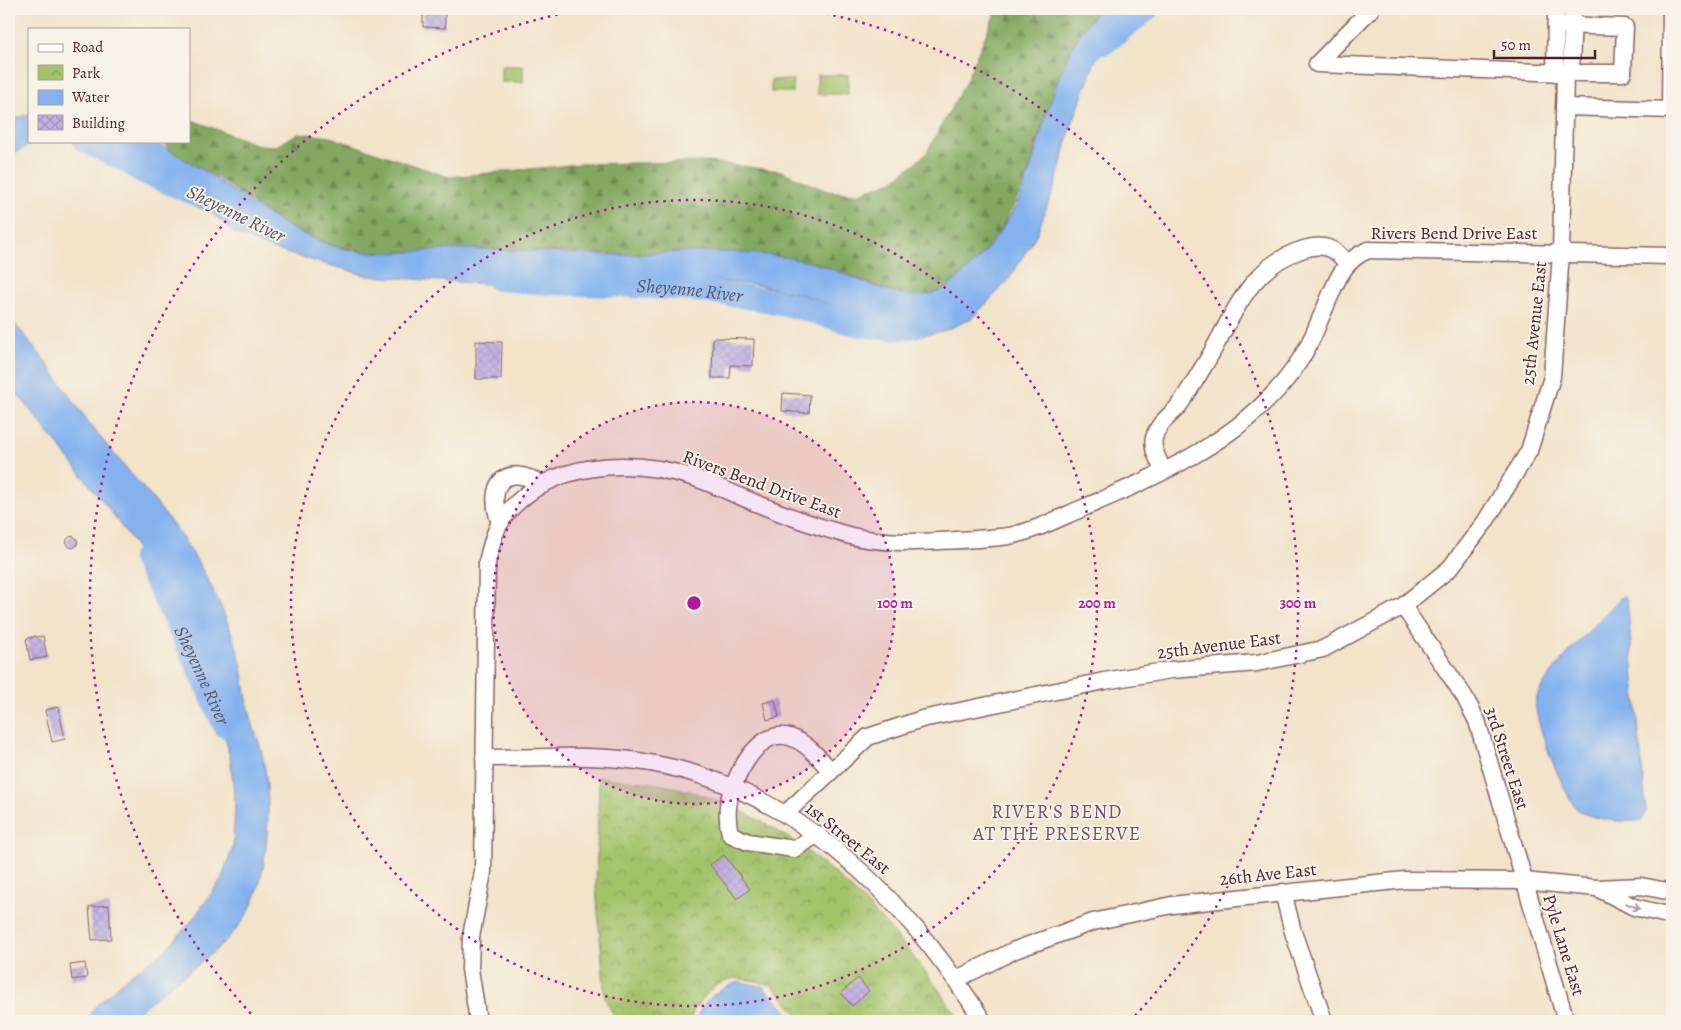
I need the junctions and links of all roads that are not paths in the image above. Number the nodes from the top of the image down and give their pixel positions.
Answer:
1 (1370, 9) edge
2 (1556, 9) edge
3 (1573, 9) edge
4 (1671, 9) edge
5 (1564, 26) junction
6 (1564, 73) junction
7 (1564, 107) junction
8 (1671, 110) edge
9 (1561, 253) junction
10 (1672, 256) edge
11 (1347, 262) junction
12 (1163, 470) junction
13 (543, 485) junction
14 (500, 523) junction
15 (1403, 606) junction
16 (484, 758) junction
17 (830, 770) junction
18 (734, 787) junction
19 (786, 813) junction
20 (818, 834) junction
21 (1524, 881) junction
22 (1597, 888) junction
23 (1283, 892) junction
24 (1672, 892) edge
25 (1672, 916) edge
26 (957, 979) junction
27 (478, 1021) edge
28 (983, 1021) edge
29 (1324, 1021) edge
30 (1566, 1021) edge

1 - 6 street
2 - 5 street
3 - 5 street
4 - 8 street
5 - 6 street, 25th Avenue East
5 - 6 street
6 - 7 street, 25th Avenue East
7 - 8 street
7 - 9 street, 25th Avenue East
9 - 10 street, Rivers Bend Drive East
9 - 11 street, Rivers Bend Drive East
9 - 15 street, 25th Avenue East
11 - 12 street, Rivers Bend Drive East
11 - 12 street
12 - 13 street, Rivers Bend Drive East
13 - 14 street, Rivers Bend Drive East
13 - 14 street
14 - 16 street, Rivers Bend Drive East
15 - 17 street, 25th Avenue East
15 - 21 street, 3rd Street East
16 - 18 street, 1st Street East
16 - 27 street, Rivers Bend Drive East
17 - 18 street
17 - 19 street, 25th Avenue East
18 - 19 street, 1st Street East
18 - 20 street
19 - 20 street, 1st Street East
20 - 26 street, 1st Street East
21 - 22 street, 26th Ave East
21 - 23 street, 26th Ave East
21 - 30 street, Pyle Lane East
22 - 24 street
22 -> 25 street
23 - 26 street, 26th Ave East
23 - 29 street
26 - 28 street, 1st Street East

